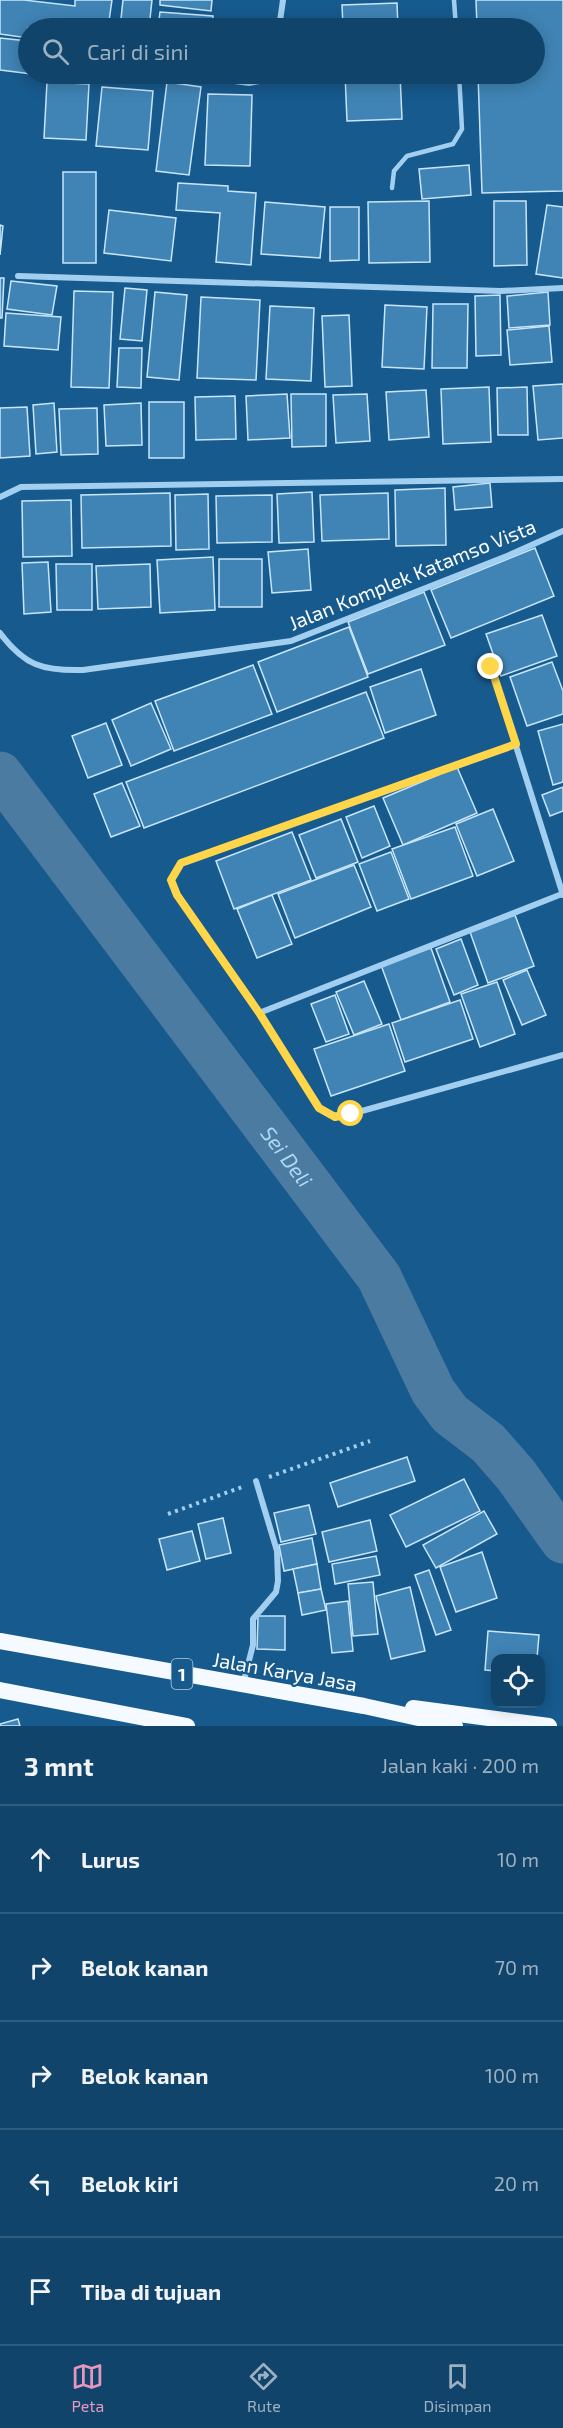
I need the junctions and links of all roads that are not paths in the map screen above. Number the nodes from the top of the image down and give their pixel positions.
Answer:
1 (283, 0) edge
2 (454, 0) edge
3 (280, 18) edge
4 (455, 18) edge
5 (460, 84) edge
6 (392, 188) dead end
7 (18, 276) dead end
8 (563, 288) edge
9 (563, 479) edge
10 (0, 497) edge
11 (563, 531) edge
12 (0, 633) edge
13 (491, 667) dead end
14 (516, 744) junction
15 (563, 895) edge
16 (260, 1014) junction
17 (563, 1055) edge
18 (256, 1482) dead end
19 (0, 1641) edge
20 (242, 1684) junction
21 (0, 1690) edge
22 (364, 1706) junction
23 (187, 1726) edge
24 (455, 1726) edge
25 (549, 1726) edge

1 - 3 street
2 - 4 lane
5 - 6 lane
7 - 8 street
9 - 10 street
11 - 12 street, Jalan Komplek Katamso Vista
13 - 14 street
14 - 15 street
14 - 16 street
15 - 16 street
16 - 17 street
18 - 20 street
19 - 20 highway, Jalan Karya Jasa / 1
20 - 22 highway, Jalan Karya Jasa / 1
21 - 23 highway
22 - 24 highway, Jalan Karya Jasa / 1
22 - 25 highway

